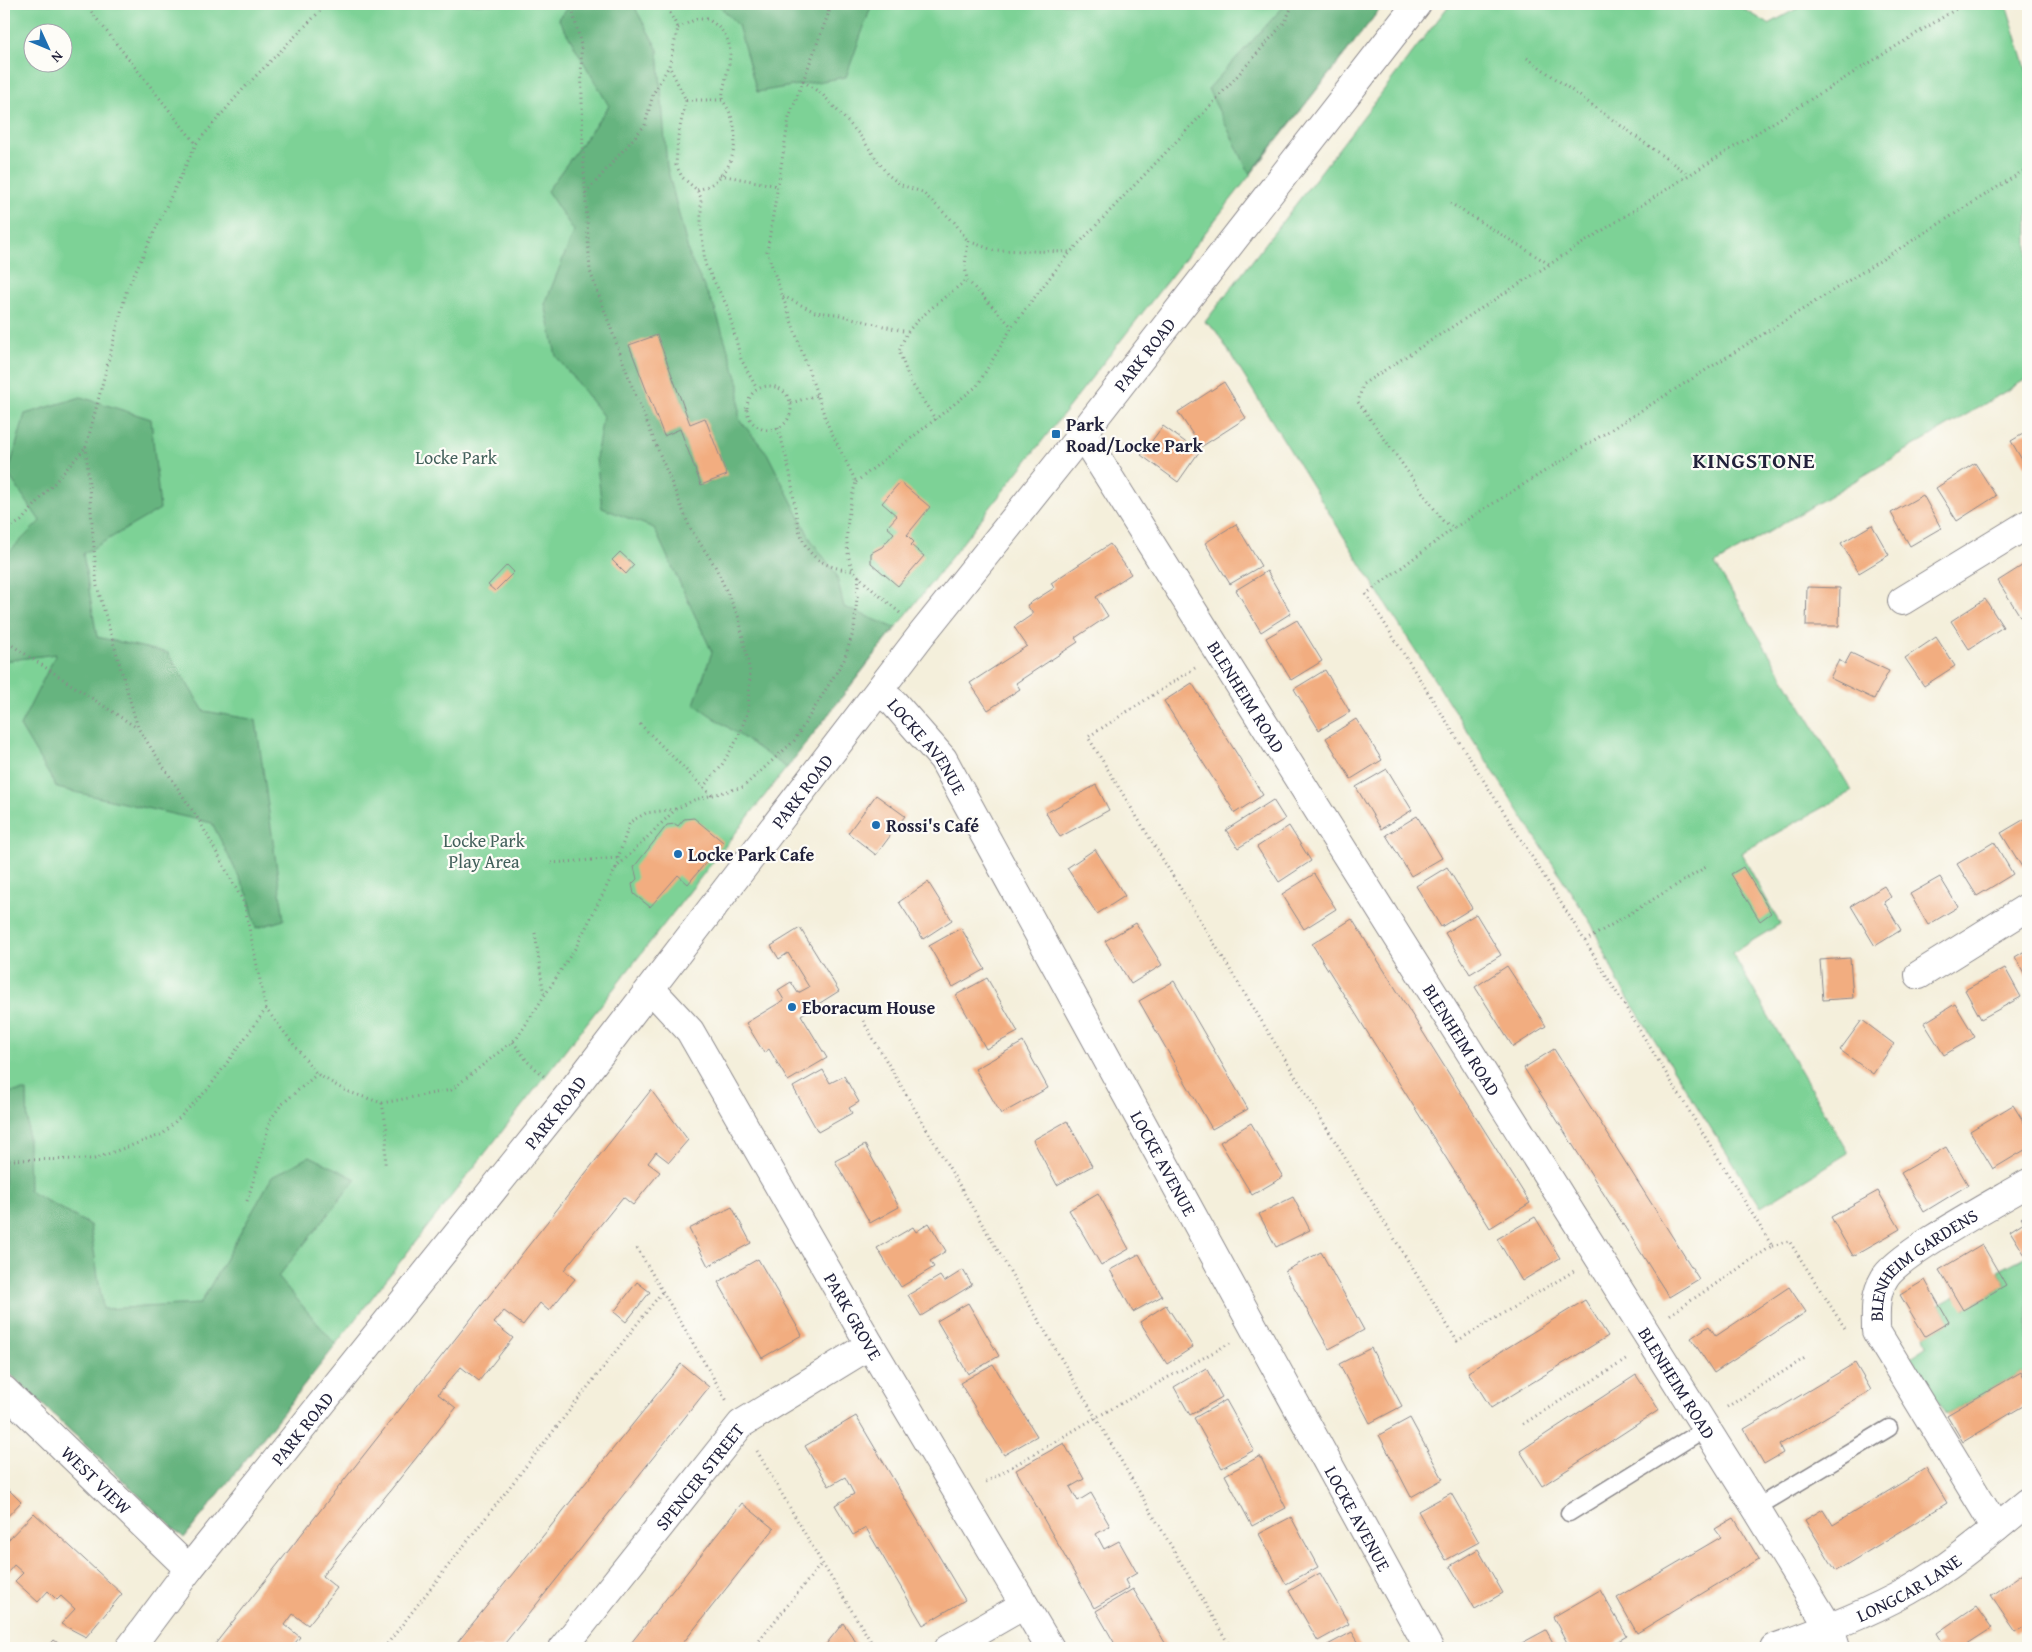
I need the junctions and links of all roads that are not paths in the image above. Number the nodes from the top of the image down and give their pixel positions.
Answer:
1 (1417, 4) edge
2 (1082, 434) junction
3 (2028, 524) edge
4 (1902, 601) dead end
5 (878, 691) junction
6 (2028, 907) edge
7 (1919, 975) dead end
8 (650, 989) junction
9 (2028, 1183) edge
10 (870, 1345) junction
11 (4, 1390) edge
12 (1704, 1425) junction
13 (1889, 1428) dead end
14 (2028, 1502) edge
15 (1756, 1508) junction
16 (1569, 1512) dead end
17 (1996, 1528) junction
18 (189, 1569) junction
19 (1024, 1605) junction
20 (1833, 1639) edge
21 (130, 1648) edge
22 (563, 1648) edge
23 (949, 1648) edge
24 (1050, 1648) edge
25 (1429, 1648) edge
26 (1774, 1648) edge

1 - 2 main road, PARK ROAD
2 - 5 main road, PARK ROAD
2 - 12 main road, BLENHEIM ROAD
3 - 4 main road
5 - 8 main road, PARK ROAD
5 - 25 main road, LOCKE AVENUE
6 - 7 main road
8 - 10 main road, PARK GROVE
8 - 18 main road, PARK ROAD
9 - 17 main road, BLENHEIM GARDENS
10 - 19 main road, PARK GROVE
10 - 22 main road, SPENCER STREET
11 - 18 main road, WEST VIEW
12 - 15 main road, BLENHEIM ROAD
12 - 16 lane
13 - 15 lane
14 - 17 main road, LONGCAR LANE
15 - 20 main road, BLENHEIM ROAD
17 - 20 main road, LONGCAR LANE
18 - 21 main road, PARK ROAD
19 - 23 main road
19 - 24 main road, PARK GROVE
20 - 26 main road, LONGCAR LANE

